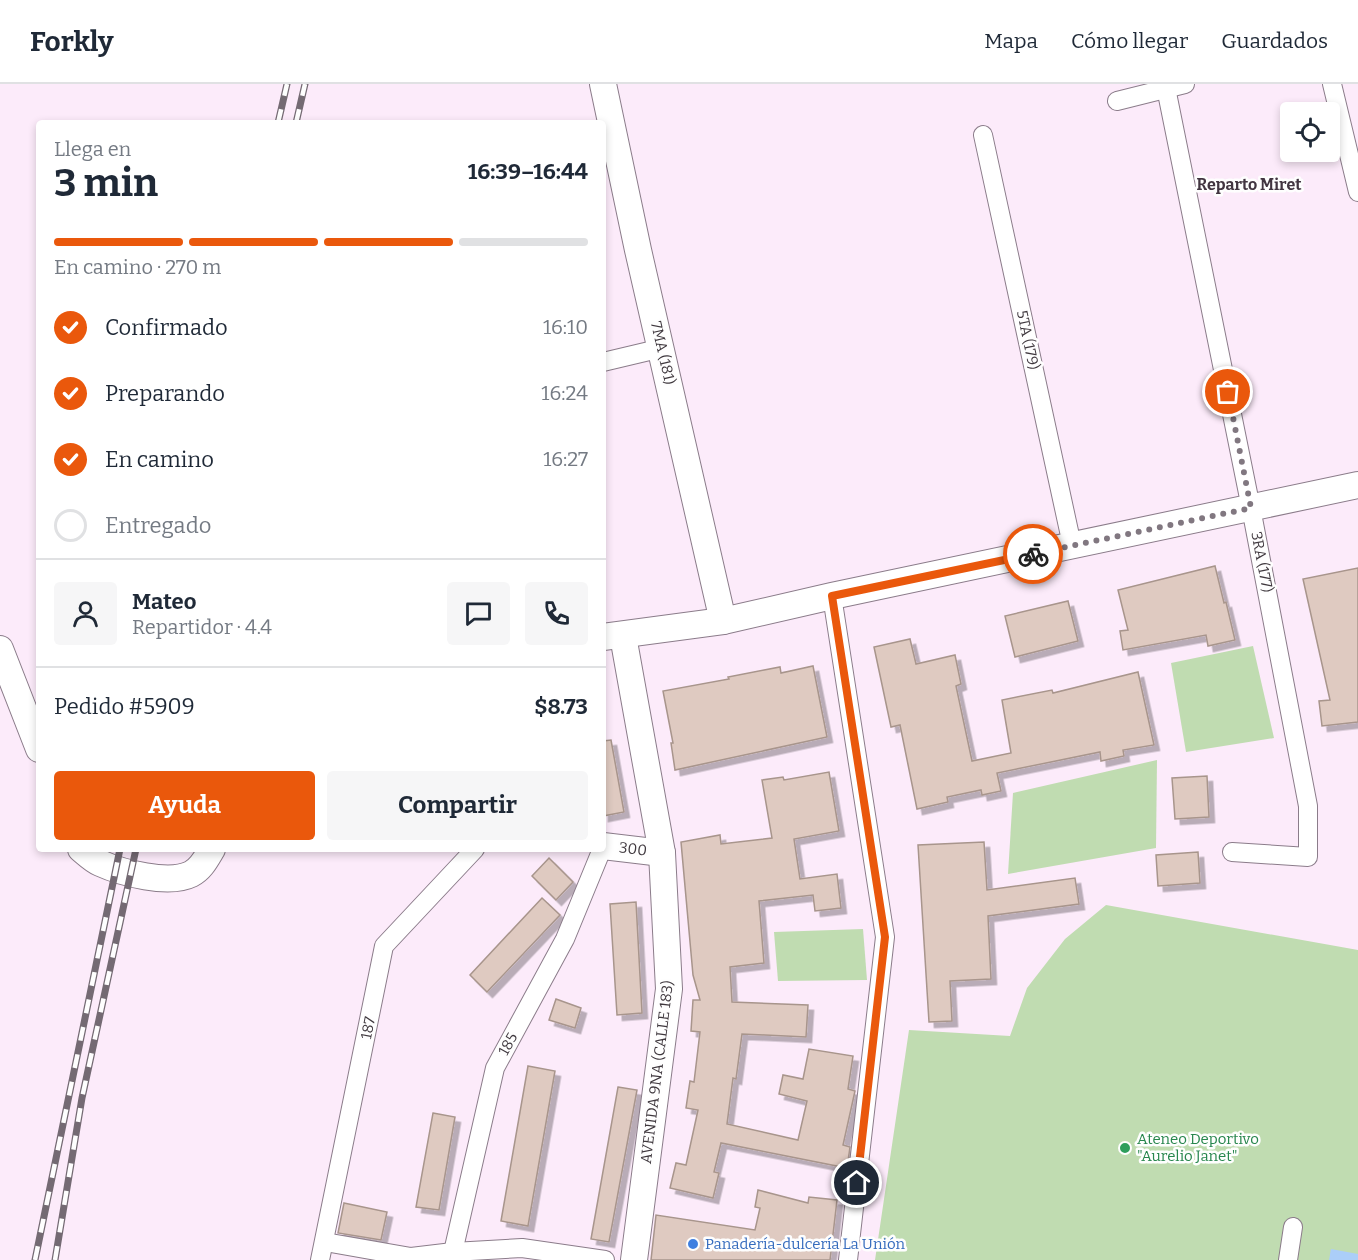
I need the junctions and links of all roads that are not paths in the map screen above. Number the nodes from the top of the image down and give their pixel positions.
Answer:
1 (603, 84) edge
2 (1185, 84) edge
3 (1332, 84) edge
4 (1166, 88) junction
5 (1117, 101) dead end
6 (983, 135) dead end
7 (1358, 192) edge
8 (662, 348) junction
9 (606, 361) edge
10 (1358, 485) edge
11 (1251, 508) junction
12 (1072, 545) junction
13 (832, 596) junction
14 (723, 621) junction
15 (613, 636) edge
16 (0, 649) edge
17 (36, 741) edge
18 (606, 847) edge
19 (85, 852) edge
20 (210, 852) edge
21 (472, 852) edge
22 (600, 852) edge
23 (1232, 852) dead end
24 (662, 853) junction
25 (1293, 1227) dead end
26 (325, 1242) junction
27 (453, 1252) junction
28 (320, 1260) edge
29 (605, 1260) edge
30 (634, 1260) edge
31 (848, 1260) edge
32 (1288, 1260) edge

1 - 8 street, 7MA (181)
2 - 4 street
3 - 7 street
4 - 5 street
4 - 11 street, 3RA (177)
6 - 12 street, 5TA (179)
8 - 9 street
8 - 14 street, 7MA (181)
10 - 11 street
11 - 12 street
11 - 23 street, 3RA (177)
12 - 13 street
13 - 14 street
13 - 31 street
14 - 15 street
15 - 24 street, AVENIDA 9NA (CALLE 183)
16 - 17 street
18 - 24 street, 300
19 - 20 street
21 - 26 street, 187
22 - 27 street, 185
24 - 30 street, AVENIDA 9NA (CALLE 183)
25 - 32 street
26 - 27 street
26 - 28 street, 187
27 - 29 street

